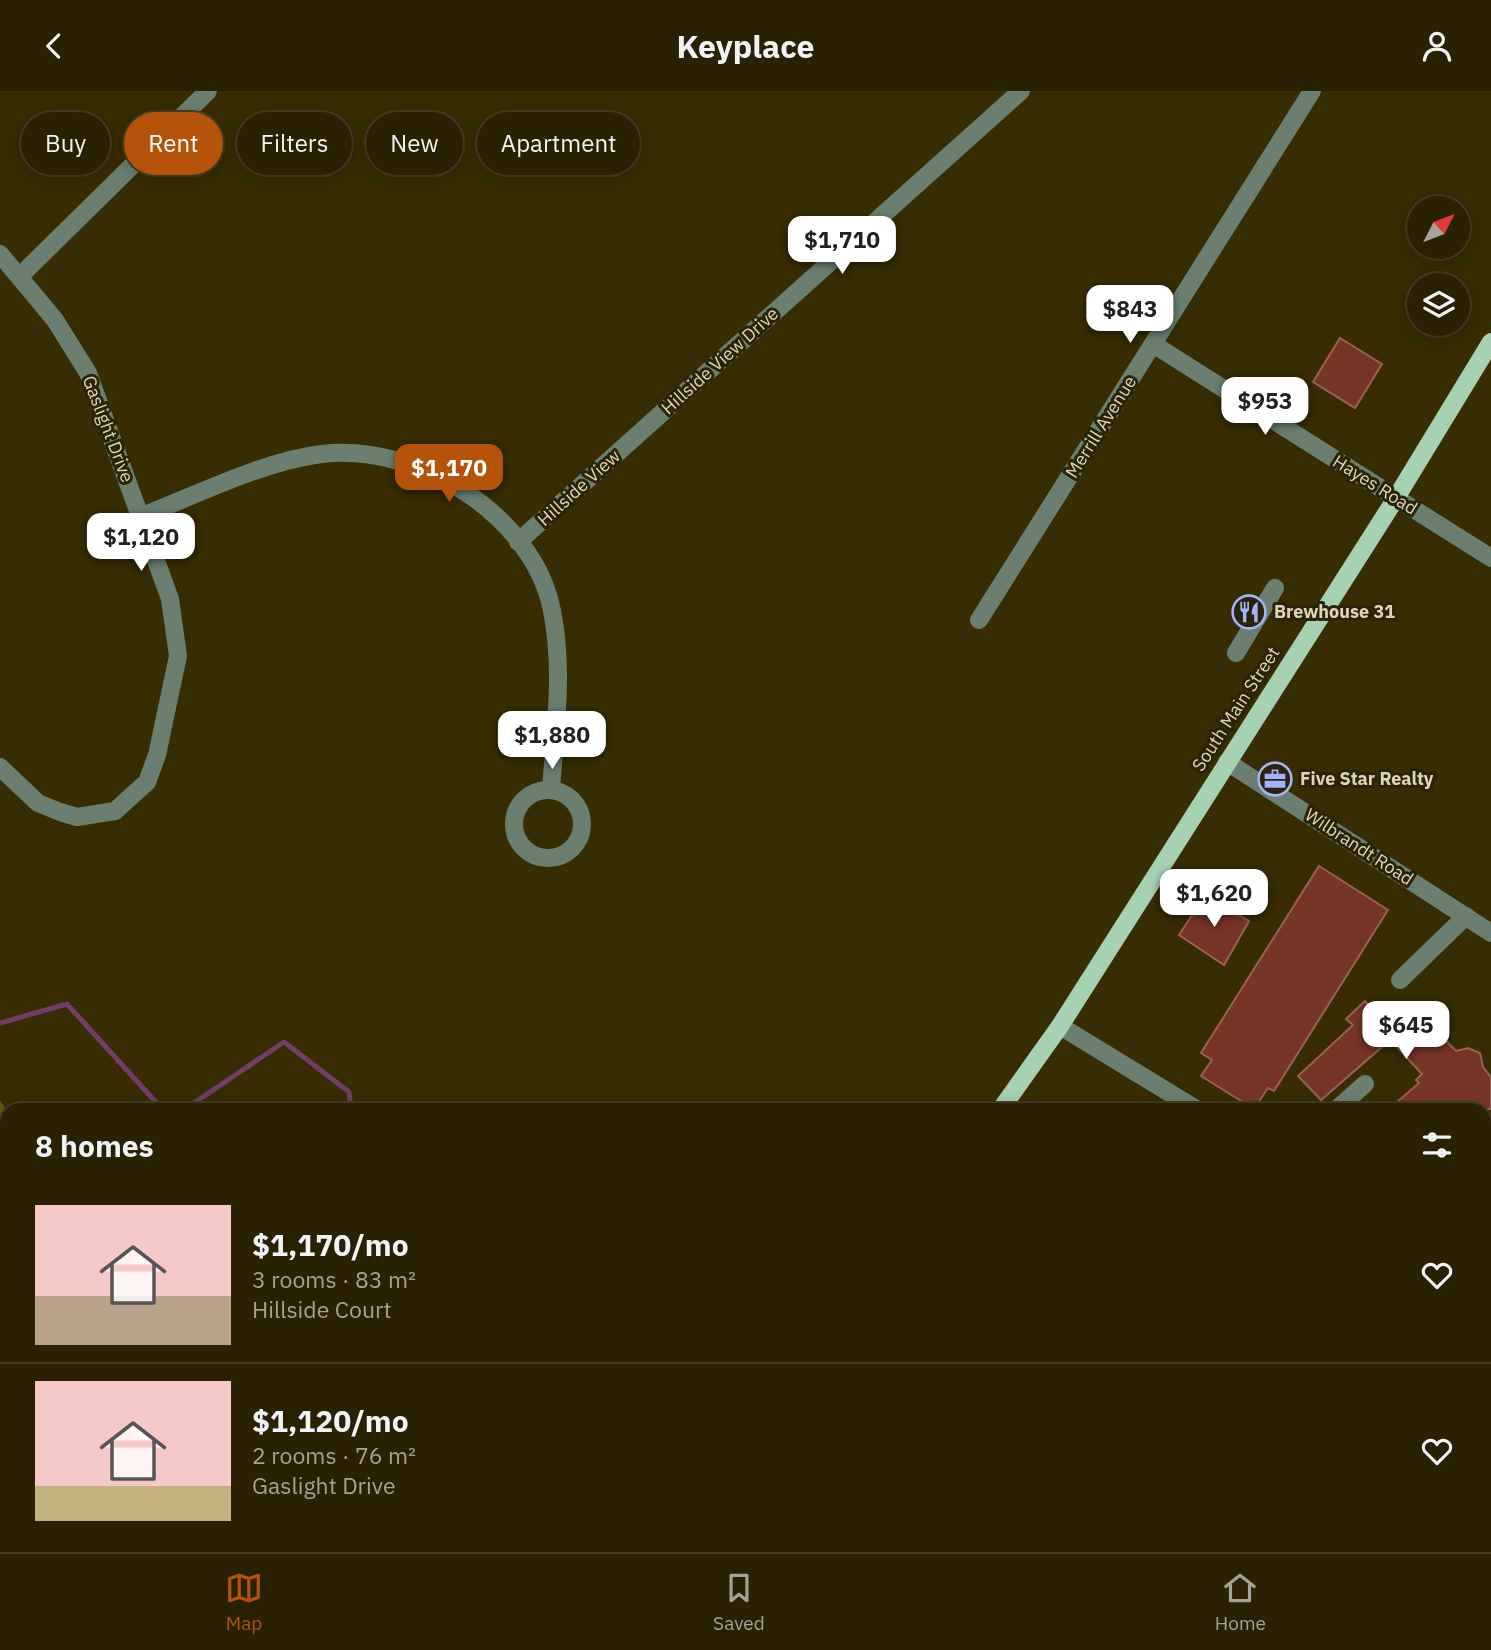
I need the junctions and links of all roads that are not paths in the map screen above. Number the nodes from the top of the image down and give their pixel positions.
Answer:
1 (208, 91) edge
2 (1021, 91) edge
3 (1312, 91) edge
4 (0, 254) edge
5 (21, 275) junction
6 (1491, 342) edge
7 (1153, 344) junction
8 (639, 435) joint
9 (1396, 498) junction
10 (142, 516) junction
11 (518, 542) junction
12 (1491, 558) edge
13 (1276, 588) dead end
14 (979, 619) dead end
15 (1236, 653) dead end
16 (1227, 762) junction
17 (0, 767) edge
18 (551, 790) dead end
19 (1466, 916) junction
20 (1491, 933) edge
21 (1400, 980) dead end
22 (1060, 1026) junction
23 (1365, 1084) dead end
24 (1005, 1103) edge
25 (1180, 1103) edge
26 (1343, 1103) edge

1 - 5 street
2 - 8 street, Hillside View Drive
3 - 7 street, Merrill Avenue
4 - 5 street, Gaslight Drive
5 - 10 street, Gaslight Drive
6 - 9 main road, South Main Street
7 - 9 street, Hayes Road
7 - 14 street, Merrill Avenue
8 - 11 street, Hillside View
9 - 12 street, Hayes Road
9 - 16 main road, South Main Street
10 - 11 street
10 - 17 street, Gaslight Drive
11 - 18 street
13 - 15 street
16 - 19 street, Wilbrandt Road
16 - 22 main road, South Main Street
19 - 20 street, Wilbrandt Road
19 - 21 street
22 - 24 main road, South Main Street
22 - 25 street
23 - 26 street

